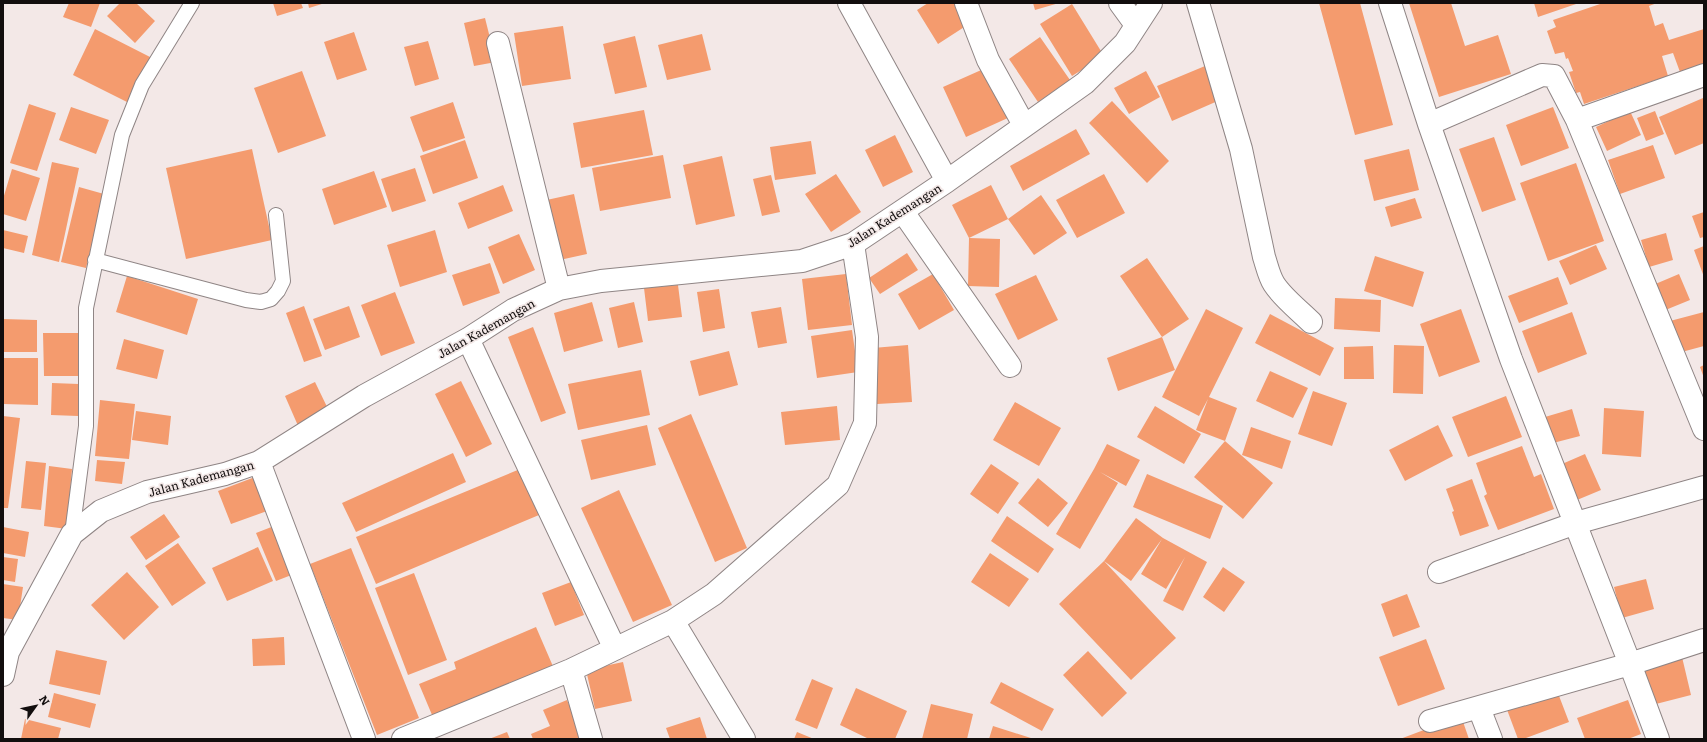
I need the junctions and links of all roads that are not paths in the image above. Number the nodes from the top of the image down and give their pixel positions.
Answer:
1 (192, 3) edge
2 (849, 3) edge
3 (966, 3) edge
4 (1120, 3) edge
5 (1151, 3) edge
6 (1198, 3) edge
7 (1390, 3) edge
8 (1136, 25) junction
9 (498, 43) dead end
10 (1704, 75) edge
11 (1576, 120) junction
12 (1429, 124) junction
13 (1024, 125) junction
14 (947, 181) junction
15 (903, 212) junction
16 (276, 215) dead end
17 (853, 244) junction
18 (95, 260) junction
19 (559, 289) junction
20 (1311, 322) dead end
21 (468, 339) junction
22 (1010, 366) dead end
23 (1704, 429) edge
24 (259, 462) junction
25 (1704, 486) edge
26 (1576, 523) junction
27 (72, 534) junction
28 (1439, 572) dead end
29 (673, 622) junction
30 (1704, 640) edge
31 (615, 649) junction
32 (6, 652) edge
33 (1630, 664) junction
34 (571, 670) junction
35 (3, 675) edge
36 (1479, 708) junction
37 (1430, 721) dead end
38 (364, 739) edge
39 (403, 739) edge
40 (591, 739) edge
41 (744, 739) edge
42 (1491, 739) edge
43 (1658, 739) edge

1 - 18 lane
2 - 14 street
3 - 13 street
4 - 8 street
5 - 8 street, Jalan Kademangan
6 - 20 street
7 - 12 street
8 - 13 street, Jalan Kademangan
9 - 19 street
10 - 11 street
11 - 12 street
11 - 23 street
12 - 26 street
13 - 14 street, Jalan Kademangan
14 - 15 street, Jalan Kademangan
15 - 17 street, Jalan Kademangan
15 - 22 street
16 - 18 lane
17 - 19 street, Jalan Kademangan
17 - 29 street
18 - 27 lane
19 - 21 street, Jalan Kademangan
21 - 24 street, Jalan Kademangan
21 - 31 street
24 - 27 street, Jalan Kademangan
24 - 38 street
25 - 26 street
26 - 28 street
26 - 33 street
27 - 32 street, Jalan Kademangan
29 - 31 street
29 - 41 street
30 - 33 street
31 - 34 street
32 - 35 street, Jalan Kademangan
33 - 36 street
33 - 43 street
34 - 39 street
34 - 40 street
36 - 37 street
36 - 42 street

